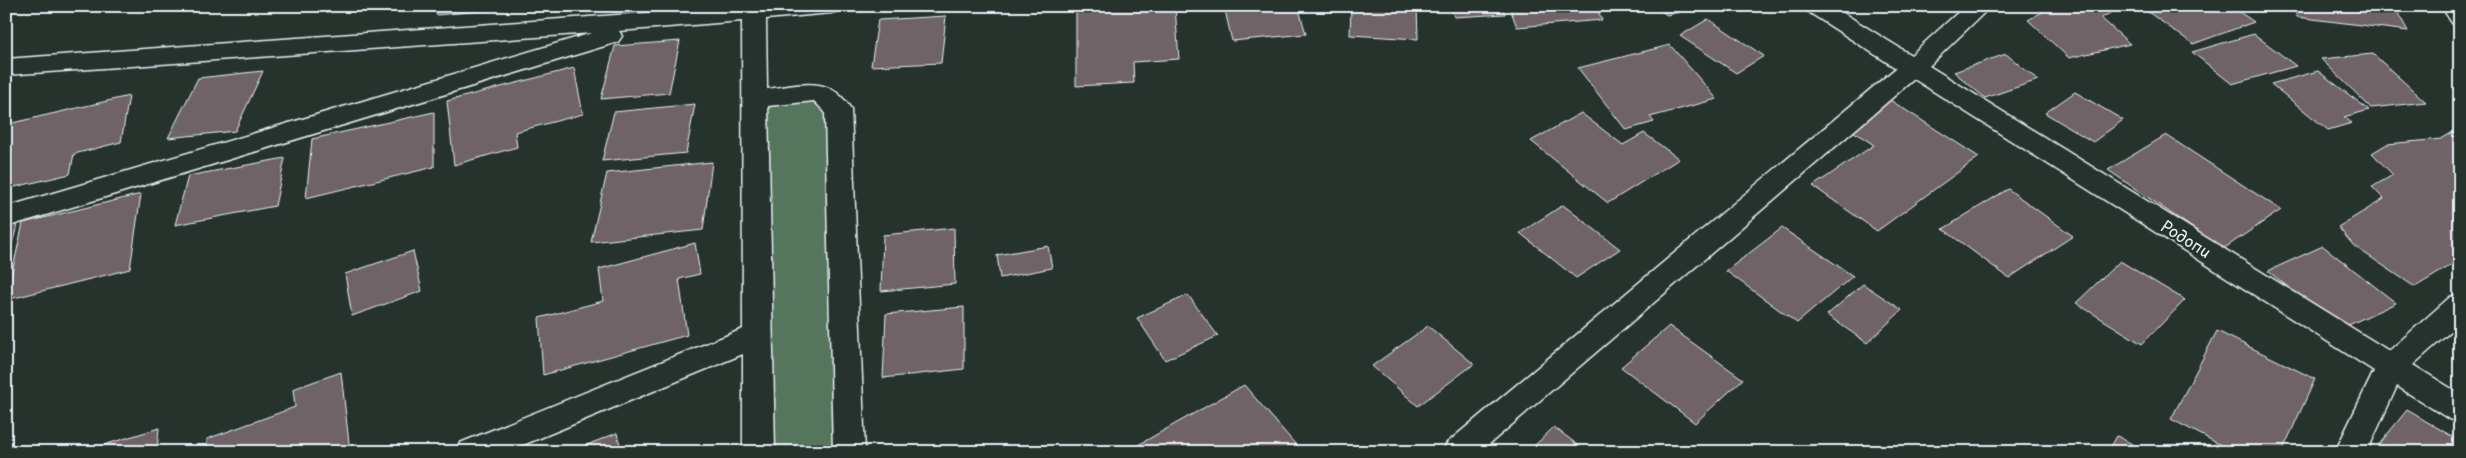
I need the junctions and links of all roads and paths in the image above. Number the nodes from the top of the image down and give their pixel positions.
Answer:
1 (831, 6) edge
2 (1815, 6) edge
3 (1979, 6) edge
4 (2453, 6) edge
5 (754, 13) junction
6 (2460, 18) edge
7 (659, 21) junction
8 (6, 67) edge
9 (1913, 67) junction
10 (755, 99) junction
11 (6, 217) edge
12 (2460, 305) edge
13 (759, 335) junction
14 (2390, 368) junction
15 (2460, 410) edge
16 (471, 452) edge
17 (759, 452) edge
18 (849, 452) edge
19 (1458, 452) edge
20 (2351, 452) edge

1 - 5 street
2 - 9 street, Родопи
3 - 9 street
4 - 6 street
5 - 7 street
5 - 10 street
7 - 8 street
7 - 11 street
9 - 14 street, Родопи
9 - 19 street
10 - 13 street
10 - 18 street
12 - 14 street
13 - 16 street
13 - 17 street
14 - 15 street, Родопи
14 - 20 street

